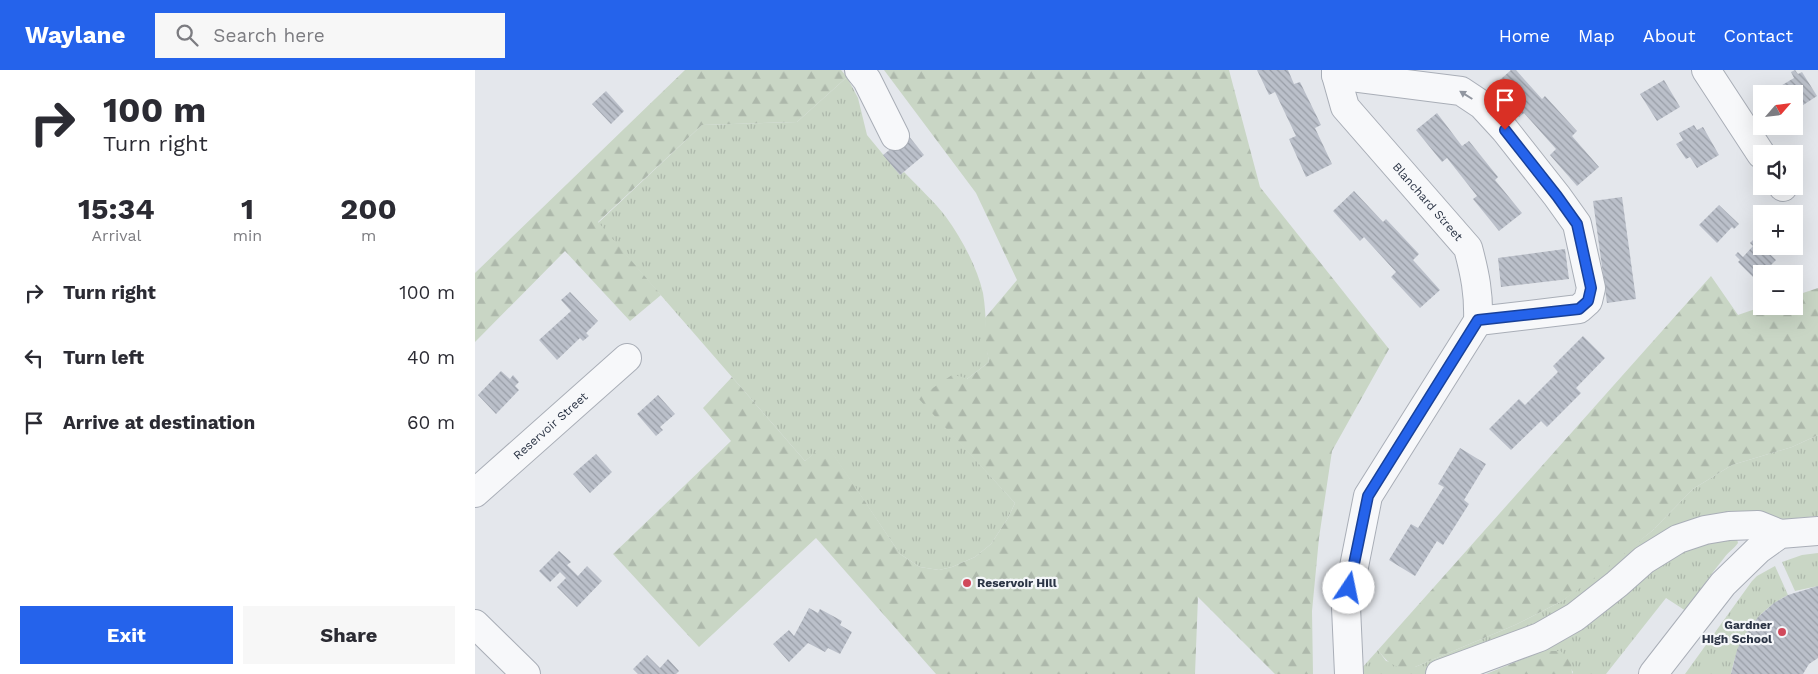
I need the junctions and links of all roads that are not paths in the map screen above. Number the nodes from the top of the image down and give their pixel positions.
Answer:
1 (859, 70) edge
2 (1706, 70) edge
3 (1336, 72) edge
4 (895, 136) dead end
5 (1755, 145) edge
6 (1478, 320) junction
7 (627, 358) dead end
8 (475, 494) edge
9 (1818, 531) edge
10 (1780, 534) junction
11 (475, 624) edge
12 (526, 674) edge
13 (1349, 674) edge
14 (1440, 674) edge
15 (1653, 674) edge

1 - 4 street
2 - 5 street
3 - 6 street, Blanchard Street
6 -> 3 street
6 - 13 street, Blanchard Street
7 - 8 street, Reservoir Street
9 - 10 street
10 - 14 street
10 - 15 street
11 - 12 street

